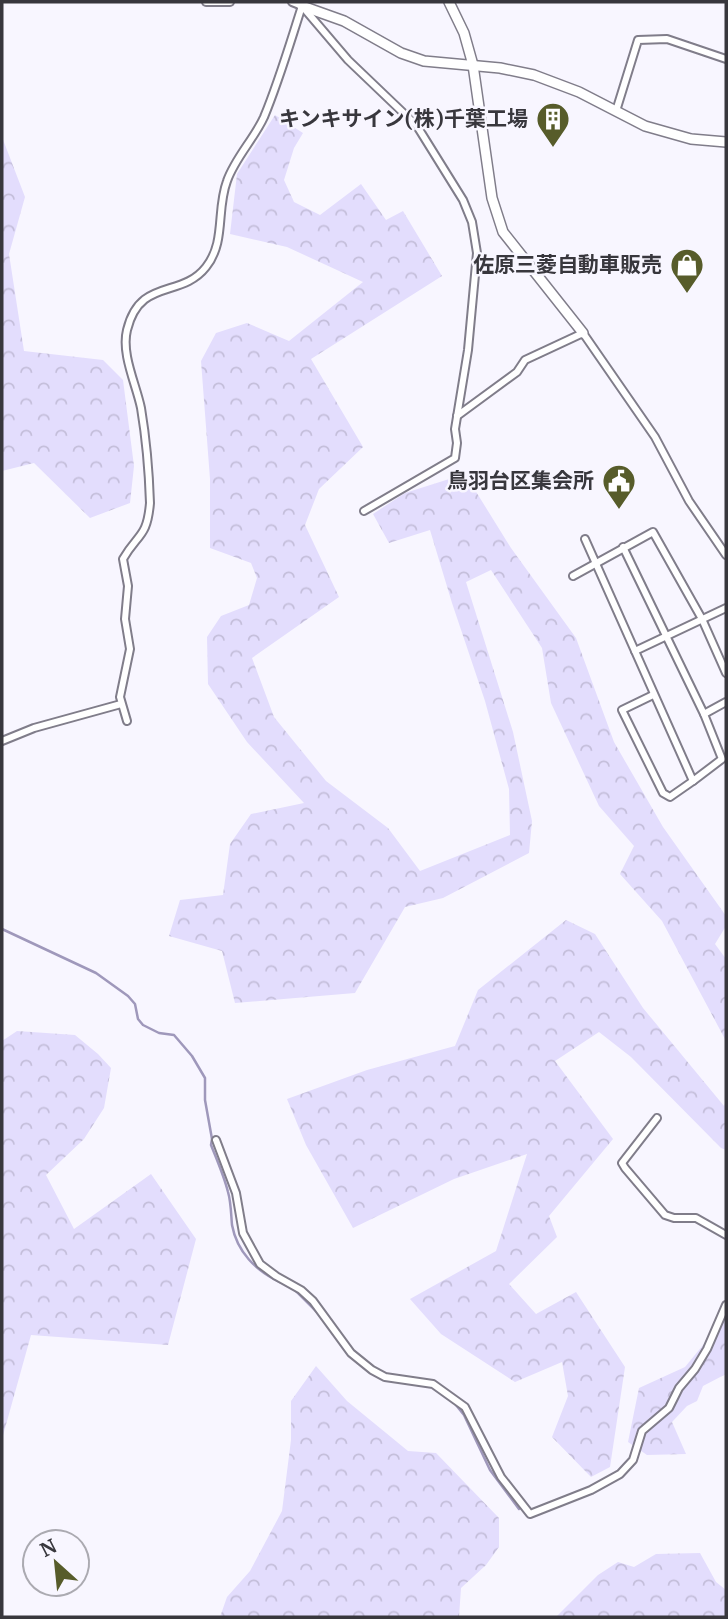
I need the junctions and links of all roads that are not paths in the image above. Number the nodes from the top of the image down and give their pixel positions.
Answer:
1 (206, 2) edge
2 (230, 2) edge
3 (292, 2) edge
4 (449, 2) edge
5 (302, 6) junction
6 (726, 59) edge
7 (473, 65) junction
8 (616, 111) junction
9 (726, 142) edge
10 (583, 333) junction
11 (457, 416) junction
12 (364, 511) dead end
13 (585, 539) dead end
14 (623, 547) junction
15 (726, 555) edge
16 (595, 562) junction
17 (573, 576) dead end
18 (726, 608) edge
19 (702, 619) junction
20 (668, 635) junction
21 (635, 651) junction
22 (726, 673) edge
23 (653, 695) junction
24 (726, 702) edge
25 (121, 704) junction
26 (704, 714) junction
27 (127, 721) dead end
28 (2, 741) edge
29 (693, 781) junction
30 (657, 1118) dead end
31 (216, 1140) dead end
32 (726, 1235) edge
33 (726, 1305) edge

1 - 2 street
3 - 5 street
4 - 7 street
5 - 7 street
5 - 11 street
5 - 25 street
6 - 8 street
7 - 8 street
7 - 10 street
8 - 9 street
10 - 11 street
10 - 15 street
11 - 12 street
13 - 16 street
14 - 16 street
14 - 19 street
14 - 20 street
16 - 17 street
16 - 21 street
18 - 19 street
19 - 20 street
19 - 22 street
20 - 21 street
20 - 26 street
21 - 23 street
23 - 29 street
23 - 29 street
24 - 26 street
25 - 27 street
25 - 28 street
26 - 29 street
30 - 32 street
31 - 33 street

